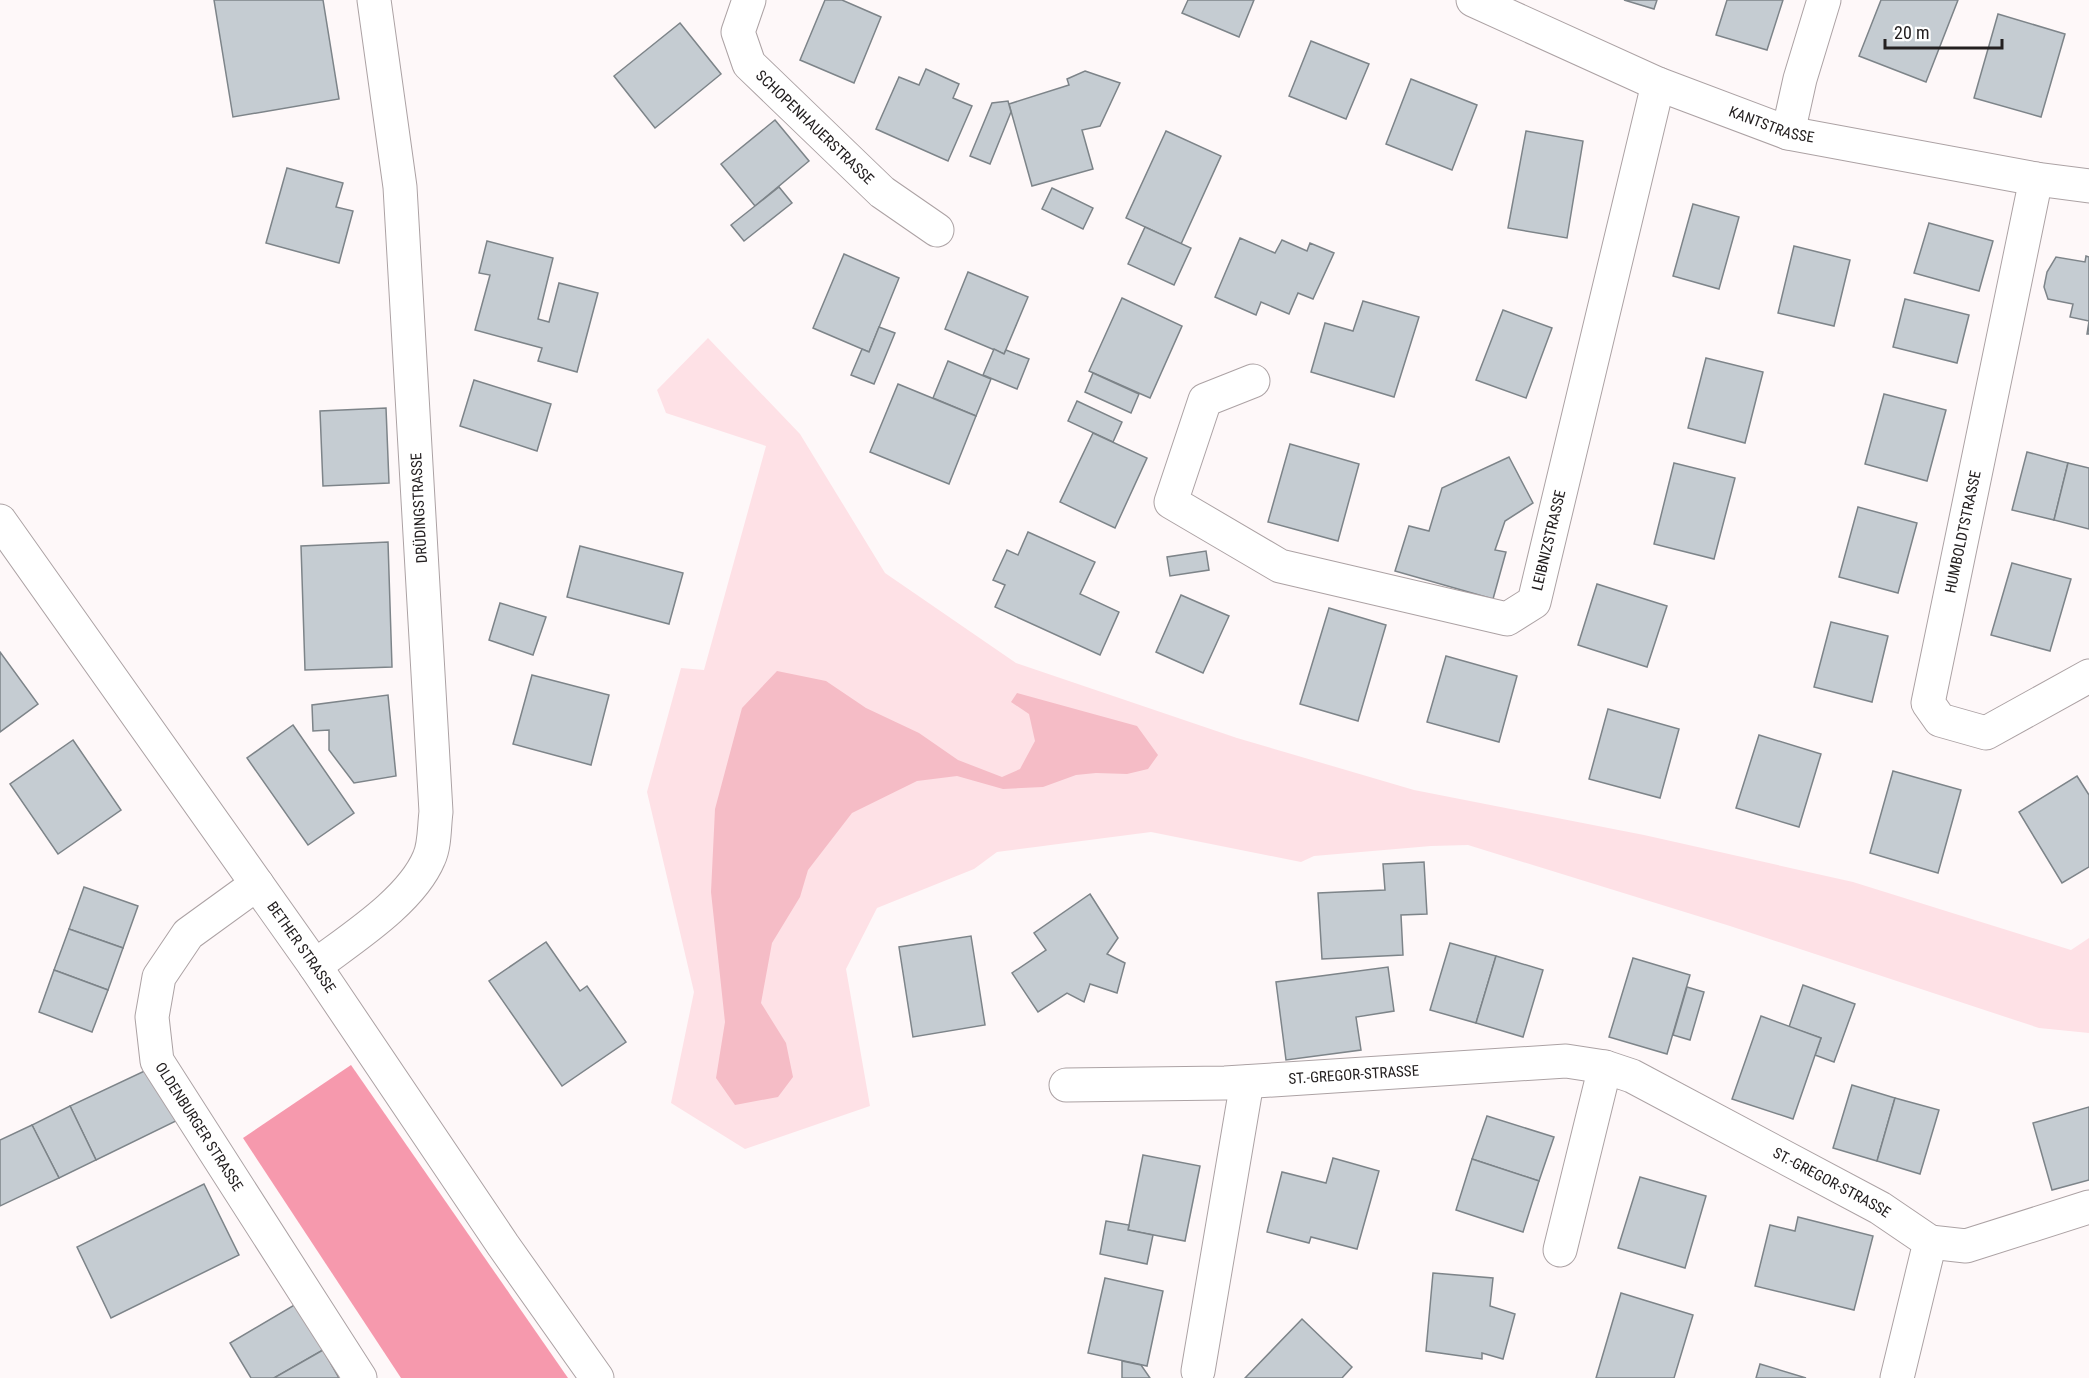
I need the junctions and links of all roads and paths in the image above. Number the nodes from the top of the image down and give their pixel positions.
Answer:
1 (374, 0) edge
2 (749, 0) edge
3 (1473, 0) edge
4 (1824, 0) edge
5 (1658, 84) junction
6 (1788, 133) junction
7 (2036, 179) junction
8 (2089, 186) edge
9 (937, 230) dead end
10 (1253, 381) dead end
11 (0, 521) edge
12 (2089, 676) edge
13 (257, 884) junction
14 (315, 966) junction
15 (1605, 1067) junction
16 (1247, 1082) junction
17 (1066, 1085) dead end
18 (2089, 1207) edge
19 (1930, 1242) junction
20 (1560, 1250) dead end
21 (1198, 1371) dead end
22 (360, 1378) edge
23 (597, 1378) edge
24 (1897, 1378) edge

1 - 14 street, DRÜDINGSTRASSE
2 - 9 street, SCHOPENHAUERSTRASSE
3 - 5 street, KANTSTRASSE
4 - 6 street
5 - 6 street, KANTSTRASSE
5 - 10 street, LEIBNIZSTRASSE
6 - 7 street, KANTSTRASSE
7 - 8 street, KANTSTRASSE
7 - 12 street, HUMBOLDTSTRASSE
11 - 13 street, BETHER STRASSE
13 - 14 street, BETHER STRASSE
13 - 22 street, OLDENBURGER STRASSE
14 - 23 street, BETHER STRASSE
15 - 16 street, ST.-GREGOR-STRASSE
15 - 19 street, ST.-GREGOR-STRASSE
15 - 20 street
16 - 17 street, ST.-GREGOR-STRASSE
16 - 21 street
18 - 19 street
19 - 24 street

